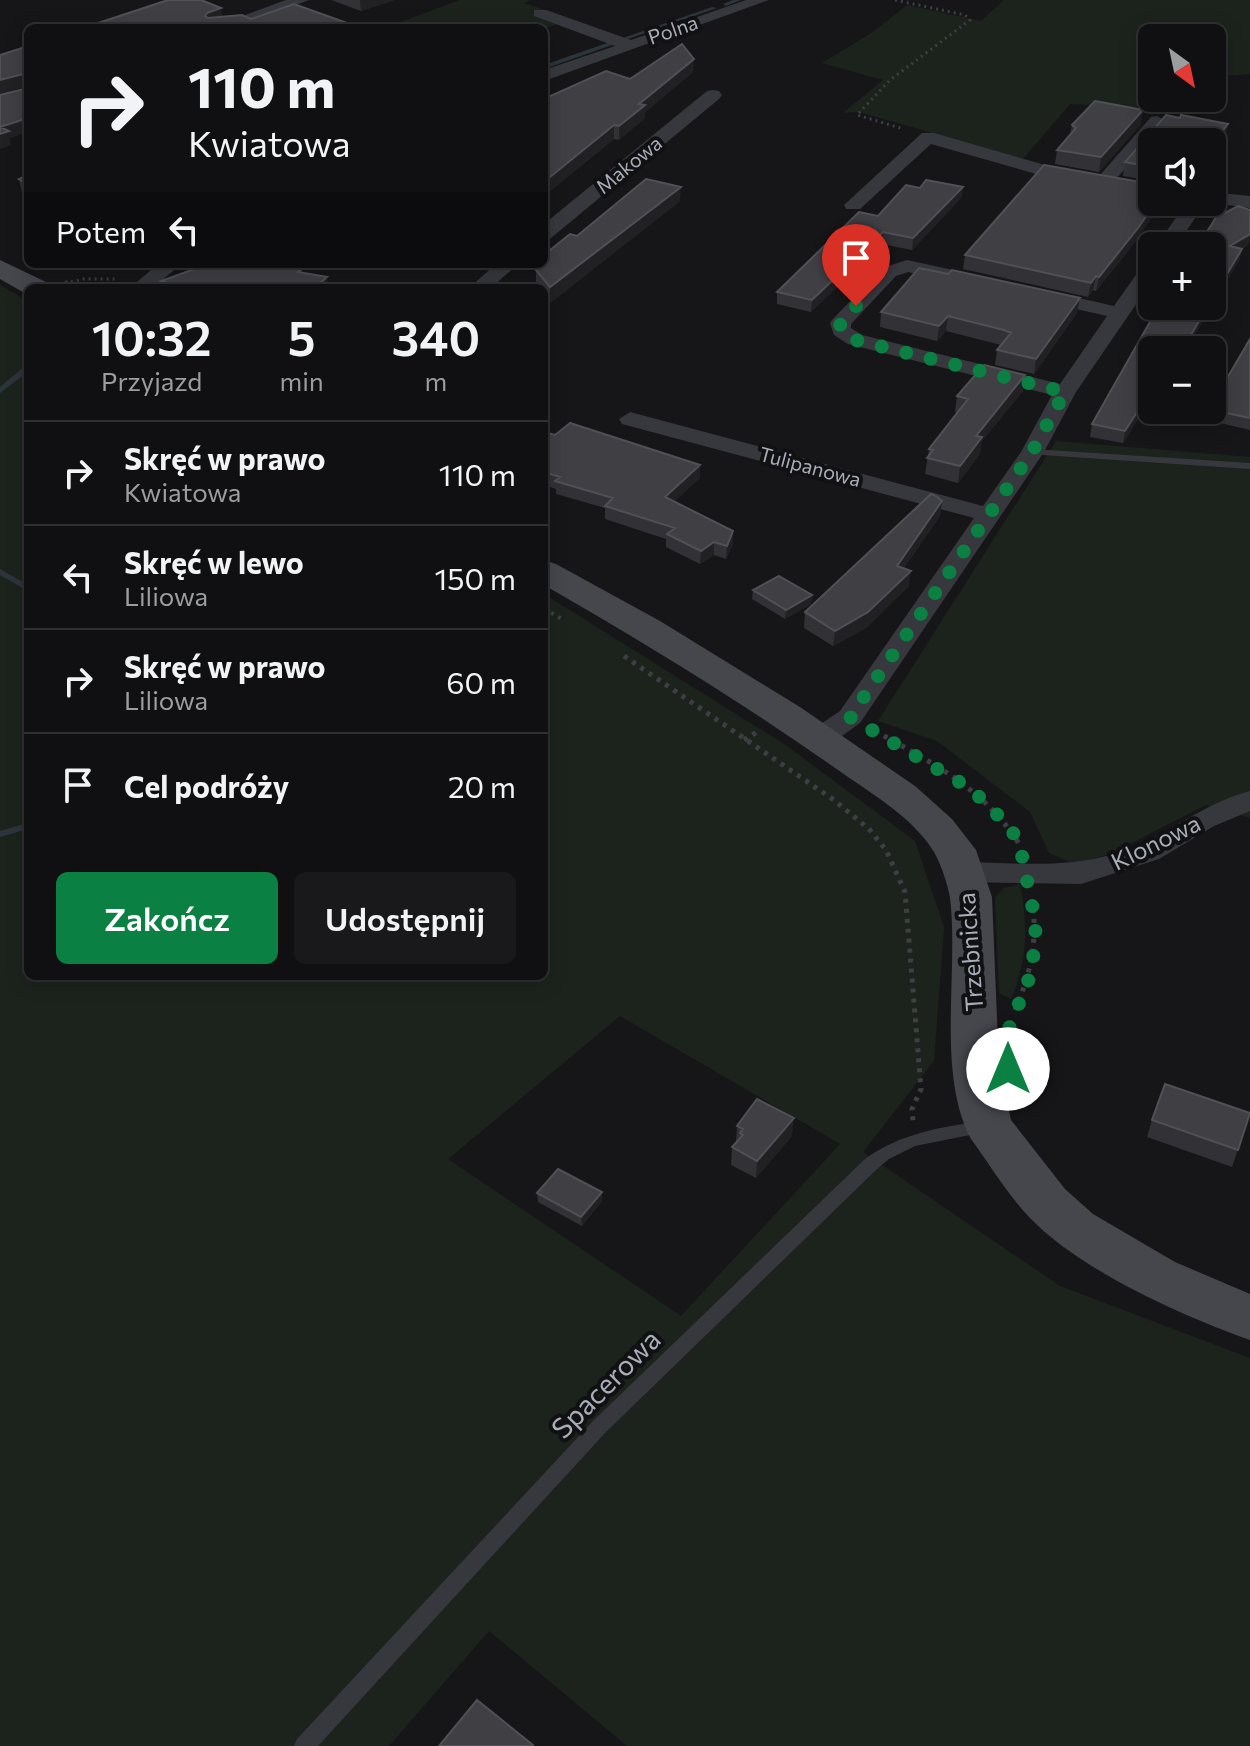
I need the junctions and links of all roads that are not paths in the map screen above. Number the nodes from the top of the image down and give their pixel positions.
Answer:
1 (301, 0) edge
2 (761, 0) edge
3 (540, 13) dead end
4 (230, 24) edge
5 (629, 45) junction
6 (548, 75) edge
7 (713, 95) dead end
8 (1157, 121) edge
9 (1104, 181) junction
10 (1138, 187) edge
11 (1226, 199) edge
12 (1250, 202) edge
13 (853, 205) dead end
14 (548, 231) edge
15 (0, 268) edge
16 (166, 268) edge
17 (503, 268) edge
18 (39, 284) edge
19 (145, 284) edge
20 (484, 284) edge
21 (1138, 286) edge
22 (1119, 313) junction
23 (1065, 392) junction
24 (630, 419) dead end
25 (1032, 452) junction
26 (1250, 466) edge
27 (989, 515) junction
28 (548, 573) edge
29 (834, 727) junction
30 (1246, 804) edge
31 (963, 872) junction
32 (988, 1126) junction
33 (1250, 1318) edge
34 (304, 1746) edge

1 - 4 street
2 - 5 street, Polna
3 - 5 street, Polna
5 - 6 street, Polna
7 - 14 street, Makowa
8 - 9 street
9 - 10 street
9 - 13 street
11 - 12 street
15 - 18 street
16 - 19 street
17 - 20 street
21 - 22 street
22 - 23 street
22 - 23 street
23 - 25 street
24 - 27 street, Tulipanowa
25 - 26 lane
25 - 27 street
27 - 29 street
28 - 29 street, Trzebnicka
29 - 31 street, Trzebnicka
30 - 31 street, Klonowa
31 - 32 street, Trzebnicka
32 - 33 street, Trzebnicka
32 - 34 lane, Spacerowa

